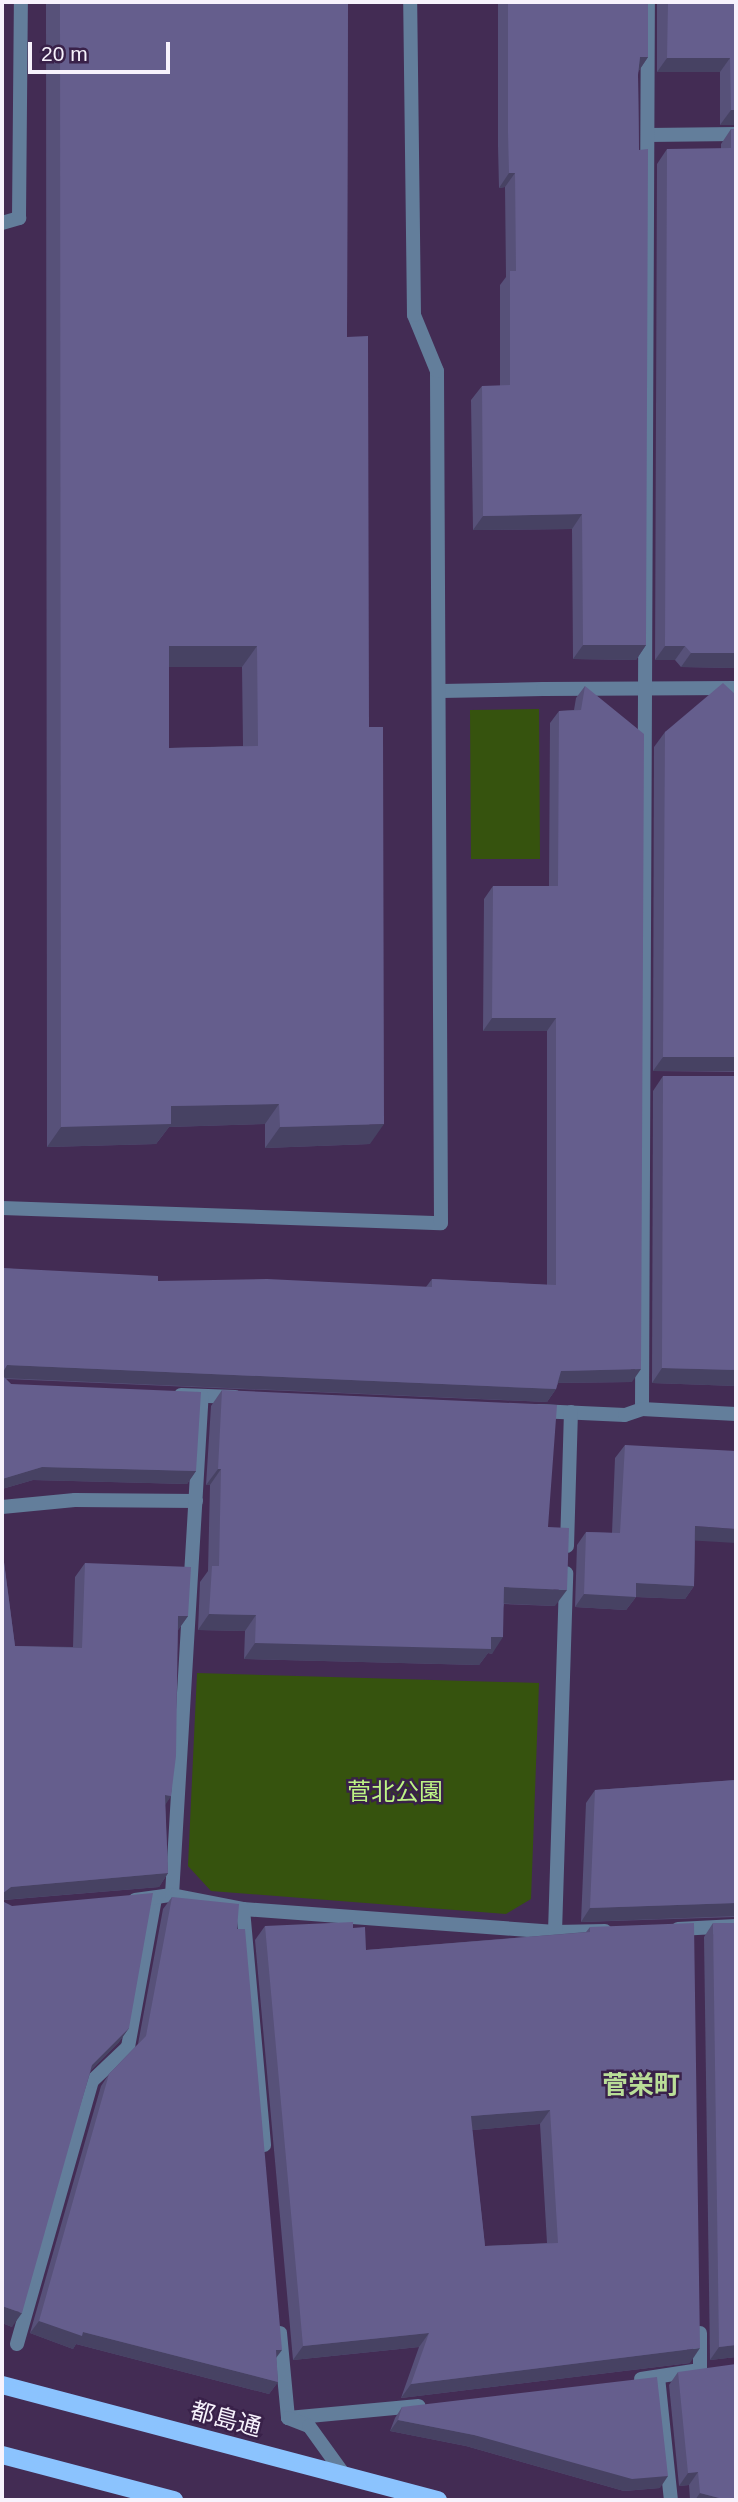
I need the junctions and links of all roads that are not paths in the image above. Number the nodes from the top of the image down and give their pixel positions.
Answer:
1 (21, 2) edge
2 (410, 2) edge
3 (648, 2) edge
4 (736, 134) edge
5 (648, 135) junction
6 (2, 223) edge
7 (646, 686) junction
8 (736, 688) edge
9 (440, 691) junction
10 (2, 1208) edge
11 (162, 1394) edge
12 (202, 1396) junction
13 (257, 1398) edge
14 (642, 1409) junction
15 (517, 1410) edge
16 (571, 1412) junction
17 (736, 1414) edge
18 (197, 1501) junction
19 (2, 1507) edge
20 (172, 1895) junction
21 (155, 1899) junction
22 (113, 1902) edge
23 (243, 1909) junction
24 (736, 1926) edge
25 (666, 1929) edge
26 (624, 1930) edge
27 (555, 1932) junction
28 (265, 2157) edge
29 (699, 2314) edge
30 (279, 2321) edge
31 (17, 2344) dead end
32 (658, 2377) junction
33 (630, 2381) edge
34 (2, 2385) edge
35 (438, 2404) edge
36 (288, 2417) junction
37 (2, 2455) edge
38 (345, 2476) junction
39 (174, 2500) edge
40 (438, 2500) edge
41 (671, 2500) edge

1 - 6 street
2 - 9 street
3 - 5 street
4 - 5 street
5 - 7 street
7 - 8 street
7 - 9 street
7 - 14 street
9 - 10 street
11 - 12 street
12 - 13 street
12 - 18 street
14 - 16 street
14 - 17 street
15 - 16 street
16 - 27 street
18 - 19 street
18 - 20 street
20 - 21 street
20 - 23 street
21 - 22 street
21 - 31 street
23 - 27 street
23 - 28 street
24 - 25 street
26 - 27 street
29 - 32 street
30 - 36 street
32 - 33 street
32 - 41 street
34 - 38 main road, 都島通
35 - 36 street
36 - 38 street
37 - 39 main road
38 - 40 main road, 都島通

